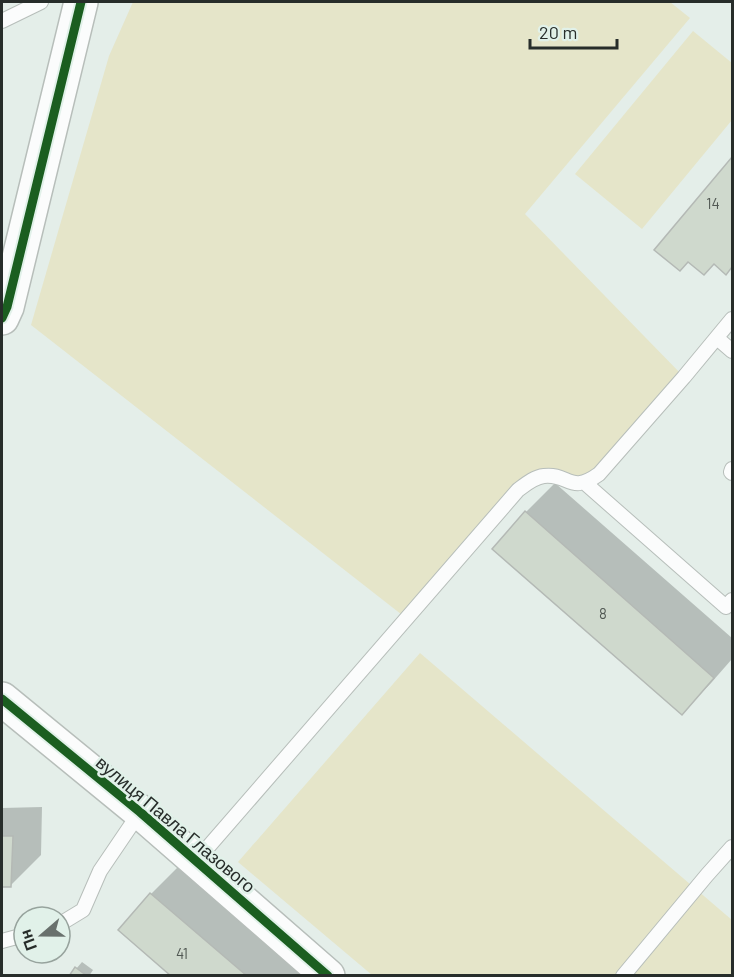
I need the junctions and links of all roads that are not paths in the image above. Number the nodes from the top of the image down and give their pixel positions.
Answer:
1 (41, 2) edge
2 (81, 2) edge
3 (2, 21) edge
4 (6, 281) edge
5 (2, 318) edge
6 (732, 319) edge
7 (717, 338) junction
8 (732, 351) edge
9 (585, 483) junction
10 (732, 600) edge
11 (2, 699) edge
12 (140, 812) junction
13 (732, 847) edge
14 (196, 861) junction
15 (72, 916) edge
16 (328, 975) edge
17 (623, 975) edge

1 - 3 lane
2 - 4 street
4 - 5 street
6 - 7 lane
7 - 8 lane
7 - 9 lane
9 - 10 lane
9 - 14 lane, вулиця Павла Глазового
11 - 12 street, вулиця Павла Глазового
12 - 14 street, вулиця Павла Глазового
12 - 15 lane
13 - 17 lane
14 - 16 street, вулиця Павла Глазового

